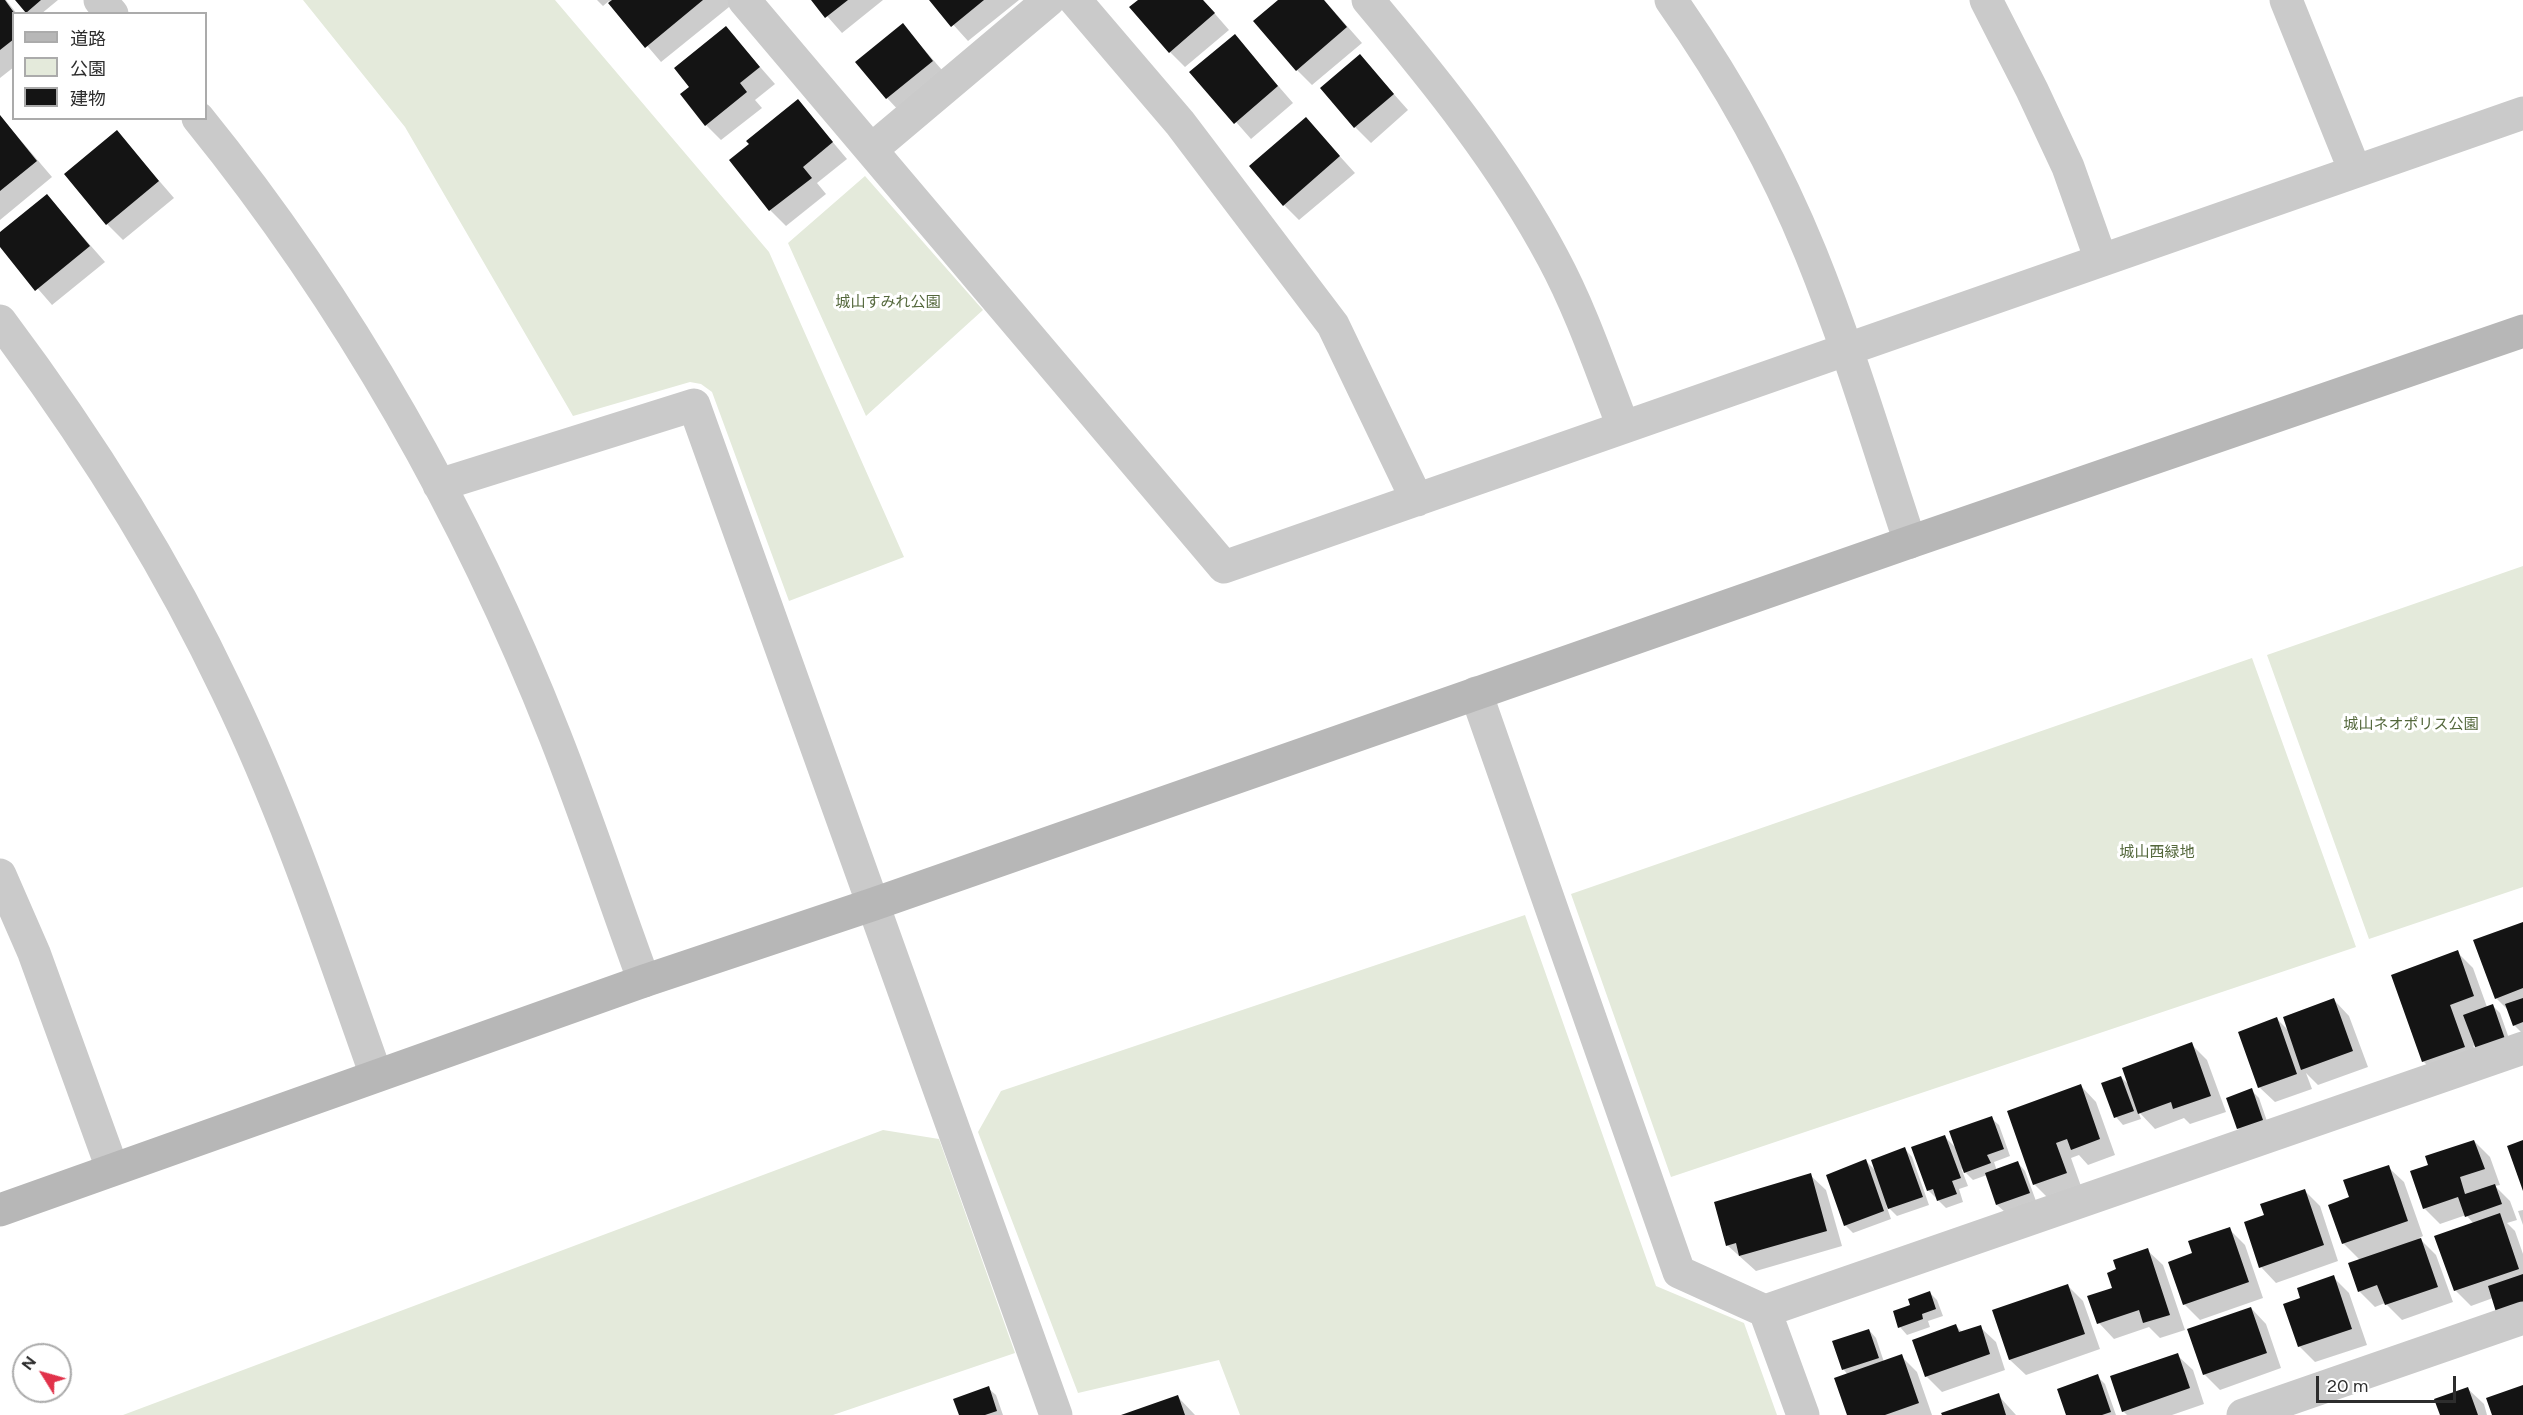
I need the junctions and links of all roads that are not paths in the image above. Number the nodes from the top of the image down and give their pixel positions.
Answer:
1 (100, 0) edge
2 (744, 0) edge
3 (1049, 0) edge
4 (1075, 0) edge
5 (1368, 0) edge
6 (1671, 0) edge
7 (1986, 0) edge
8 (2286, 0) edge
9 (110, 12) edge
10 (2523, 113) edge
11 (200, 120) edge
12 (871, 150) junction
13 (2355, 171) junction
14 (2101, 260) junction
15 (0, 321) edge
16 (2523, 331) edge
17 (1846, 349) junction
18 (1623, 426) junction
19 (439, 485) junction
20 (1417, 500) junction
21 (1910, 542) junction
22 (1476, 693) junction
23 (0, 875) edge
24 (874, 904) junction
25 (644, 981) junction
26 (2523, 1048) edge
27 (376, 1075) junction
28 (112, 1168) junction
29 (0, 1210) edge
30 (1765, 1311) junction
31 (2523, 1318) edge
32 (1056, 1415) edge
33 (1803, 1415) edge
34 (2243, 1415) edge

1 - 9 street
2 - 12 street
3 - 12 street
4 - 20 street
5 - 18 street
6 - 17 street
7 - 14 street
8 - 13 street
10 - 13 street
11 - 19 street
12 - 20 street
13 - 14 street
14 - 17 street
15 - 27 street
16 - 21 street
17 - 18 street
17 - 21 street
18 - 20 street
19 - 24 street
19 - 25 street
21 - 22 street
22 - 24 street
22 - 30 street
23 - 28 street
24 - 25 street
24 - 32 street
25 - 27 street
26 - 30 street
27 - 28 street
28 - 29 street
30 - 33 street
31 - 34 street

